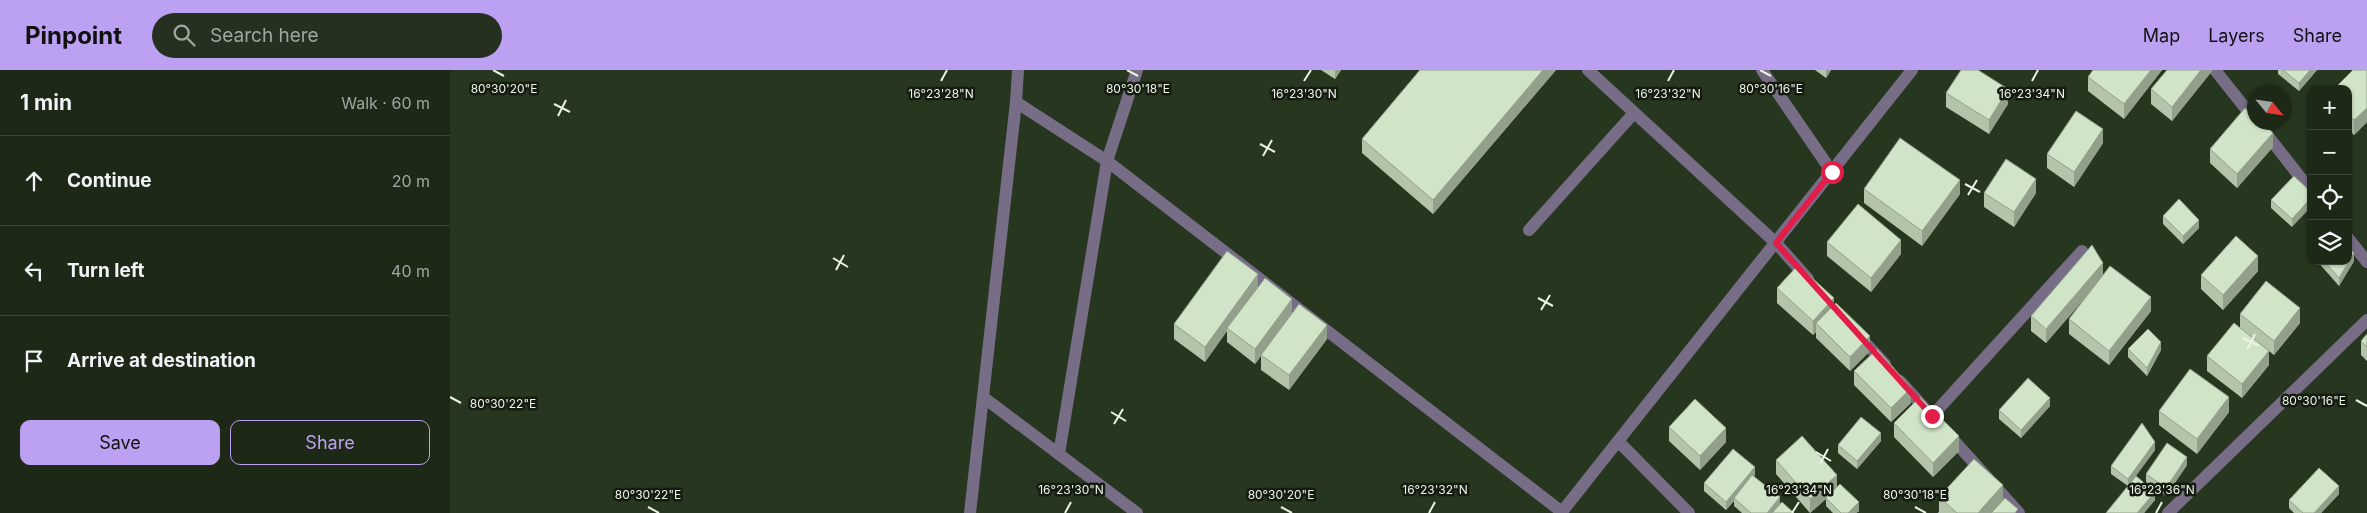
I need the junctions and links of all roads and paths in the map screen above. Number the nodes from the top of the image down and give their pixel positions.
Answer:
1 (1018, 70) edge
2 (1137, 70) edge
3 (1588, 70) edge
4 (1762, 70) edge
5 (1912, 70) edge
6 (2215, 70) edge
7 (1016, 102) junction
8 (2247, 110) edge
9 (1634, 113) junction
10 (2263, 130) edge
11 (1107, 161) junction
12 (1832, 172) junction
13 (2307, 186) edge
14 (1529, 230) dead end
15 (1776, 243) junction
16 (2352, 243) edge
17 (2082, 251) dead end
18 (2367, 262) edge
19 (1815, 286) edge
20 (2367, 320) edge
21 (1847, 322) edge
22 (983, 397) junction
23 (1932, 416) junction
24 (1618, 441) junction
25 (1059, 454) junction
26 (1562, 512) edge
27 (970, 513) edge
28 (1137, 513) edge
29 (1689, 513) edge
30 (2019, 513) edge
31 (2168, 513) edge

1 - 7 street
2 - 11 street
3 - 9 street
4 - 12 street
5 - 12 street
6 - 8 street
7 - 11 street
7 - 22 street
9 - 14 street
9 - 15 street
10 - 13 street
11 - 25 street
11 - 26 street
12 - 15 street
15 - 19 street
15 - 24 street
16 - 18 street
17 - 23 street
20 - 31 street
21 - 23 street
22 - 25 street
22 - 27 street
23 - 30 street
24 - 26 street
24 - 29 street
25 - 28 street

